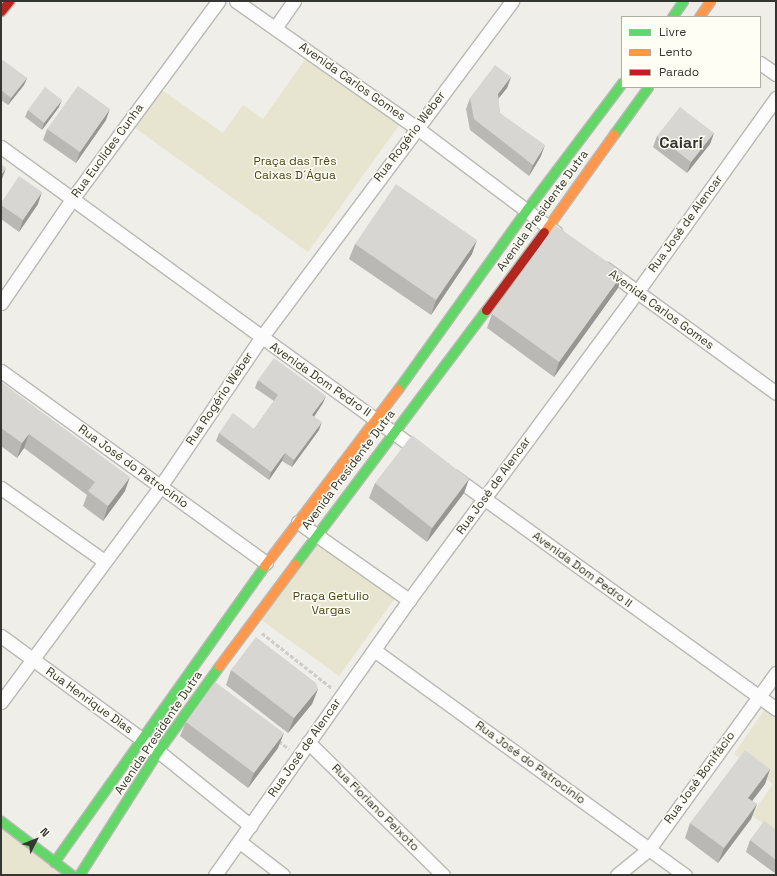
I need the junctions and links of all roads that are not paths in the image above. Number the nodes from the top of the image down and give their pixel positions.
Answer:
1 (9, 1) edge
2 (218, 1) edge
3 (236, 1) edge
4 (294, 1) edge
5 (512, 1) edge
6 (710, 1) edge
7 (679, 2) edge
8 (1, 11) edge
9 (672, 16) edge
10 (696, 16) edge
11 (698, 16) edge
12 (275, 28) junction
13 (761, 64) edge
14 (776, 74) edge
15 (621, 84) edge
16 (647, 88) edge
17 (776, 98) edge
18 (417, 128) junction
19 (1, 147) edge
20 (73, 198) junction
21 (527, 209) junction
22 (548, 227) junction
23 (567, 241) edge
24 (592, 259) edge
25 (637, 292) junction
26 (1, 303) edge
27 (261, 338) junction
28 (1, 371) edge
29 (776, 393) edge
30 (376, 420) junction
31 (392, 433) junction
32 (429, 459) edge
33 (442, 468) edge
34 (1, 488) edge
35 (160, 488) junction
36 (485, 499) junction
37 (298, 522) junction
38 (315, 534) junction
39 (104, 561) junction
40 (266, 563) junction
41 (409, 600) junction
42 (1, 636) edge
43 (374, 650) junction
44 (32, 659) junction
45 (776, 673) edge
46 (759, 697) junction
47 (1, 702) edge
48 (776, 709) edge
49 (142, 740) junction
50 (308, 742) junction
51 (158, 752) junction
52 (1, 821) edge
53 (251, 826) junction
54 (240, 842) junction
55 (649, 849) junction
56 (54, 862) junction
57 (72, 875) edge
58 (80, 875) edge
59 (215, 875) edge
60 (283, 875) edge
61 (443, 875) edge
62 (617, 875) edge
63 (685, 875) edge

1 - 8 street
2 - 20 street, Rua Euclides Cunha
3 - 12 street, Avenida Carlos Gomes
4 - 12 street
5 - 18 street, Rua Rogério Weber
6 - 11 street
7 - 9 street
7 - 10 street
12 - 18 street, Avenida Carlos Gomes
13 - 14 street
15 - 21 street, Avenida Presidente Dutra
16 - 22 street, Avenida Presidente Dutra
17 - 25 street, Rua José de Alencar
18 - 21 street, Avenida Carlos Gomes
18 - 27 street, Rua Rogério Weber
19 - 20 street, Avenida Dom Pedro II
20 - 26 street, Rua Euclides Cunha
20 - 27 street, Avenida Dom Pedro II
21 - 22 street, Avenida Carlos Gomes
21 - 30 street, Avenida Presidente Dutra
22 - 23 street, Avenida Carlos Gomes
22 - 31 street, Avenida Presidente Dutra
24 - 25 street, Avenida Carlos Gomes
25 - 29 street, Avenida Carlos Gomes
25 - 36 street, Rua José de Alencar
27 - 30 street, Avenida Dom Pedro II
27 - 35 street, Rua Rogério Weber
28 - 35 street, Rua José do Patrocínio
30 - 31 street, Avenida Dom Pedro II
30 - 37 street, Avenida Presidente Dutra
31 - 32 street, Avenida Dom Pedro II
31 - 38 street, Avenida Presidente Dutra
33 - 36 street, Avenida Dom Pedro II
34 - 39 street
35 - 39 street, Rua Rogério Weber
35 - 40 street, Rua José do Patrocínio
36 - 41 street, Rua José de Alencar
36 - 46 street, Avenida Dom Pedro II
37 - 38 street
37 - 40 street, Avenida Presidente Dutra
38 - 41 street
38 - 51 street, Avenida Presidente Dutra
39 - 44 street, Rua Rogério Weber
40 - 49 street, Avenida Presidente Dutra
41 - 43 street, Rua José de Alencar
42 - 44 street, Rua Henrique Dias
43 - 50 street, Rua José de Alencar
43 - 55 street, Rua José do Patrocínio
44 - 47 street, Rua Rogério Weber
44 - 49 street, Rua Henrique Dias
45 - 46 street, Rua José Bonifácio
46 - 48 street, Avenida Dom Pedro II
46 - 55 street, Rua José Bonifácio
49 - 51 street, Rua Henrique Dias
49 - 56 street, Avenida Presidente Dutra
50 - 53 street, Rua José de Alencar
50 - 61 street, Rua Floriano Peixoto
51 - 53 street, Rua Henrique Dias
51 - 58 street, Avenida Presidente Dutra
52 - 56 street
53 - 54 street, Rua José de Alencar
54 - 59 street, Rua José de Alencar
54 - 60 street
55 - 62 street, Rua José Bonifácio
55 - 63 street, Rua José do Patrocínio
56 - 57 street

